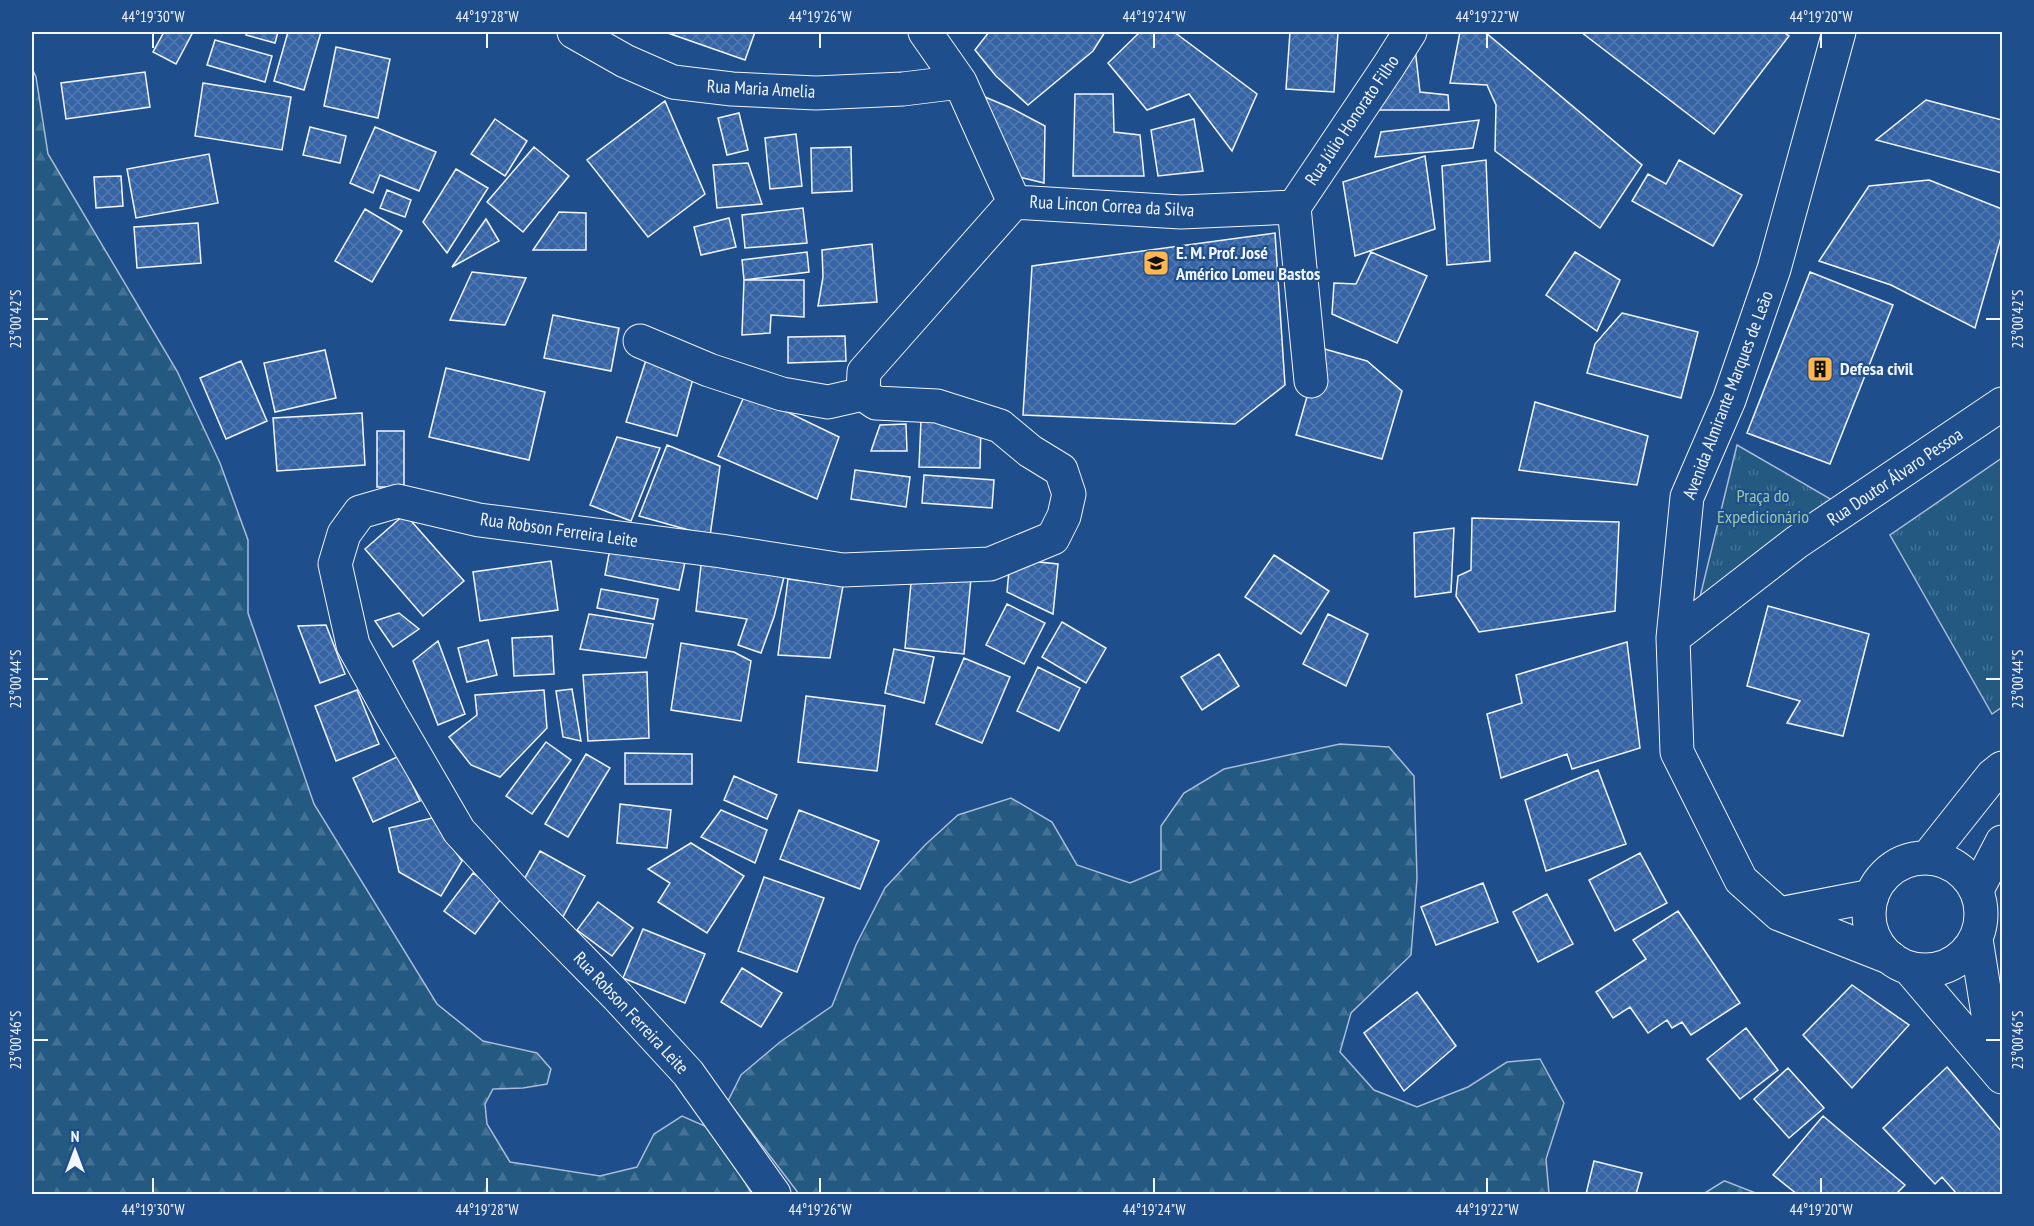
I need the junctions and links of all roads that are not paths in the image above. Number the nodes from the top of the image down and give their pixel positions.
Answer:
1 (574, 32) edge
2 (925, 32) edge
3 (1410, 32) edge
4 (1830, 37) edge
5 (960, 82) junction
6 (1014, 202) junction
7 (1294, 207) junction
8 (640, 341) dead end
9 (1311, 381) dead end
10 (863, 394) junction
11 (2002, 405) edge
12 (1673, 638) junction
13 (2002, 768) edge
14 (2002, 842) edge
15 (1928, 858) junction
16 (1977, 890) junction
17 (1872, 896) junction
18 (1779, 914) junction
19 (1976, 939) junction
20 (1900, 963) junction
21 (2000, 1073) edge
22 (774, 1194) edge

1 - 5 street, Rua Maria Amelia
2 - 5 street, Rua Lincon Correa da Silva
3 - 7 street, Rua Júlio Honorato Filho
4 - 12 street, Avenida Almirante Marques de Leão
5 - 6 street, Rua Lincon Correa da Silva
6 - 7 street, Rua Lincon Correa da Silva
6 - 10 street
7 - 9 street
8 - 10 street
10 - 22 street, Rua Robson Ferreira Leite
11 - 12 street, Rua Doutor Álvaro Pessoa
12 - 18 street, Avenida Almirante Marques de Leão
13 - 15 street
14 - 16 street
15 - 16 street
15 - 17 street
16 - 19 street
17 - 18 street
17 - 20 street
18 - 20 street, Avenida Almirante Marques de Leão
19 - 20 street
19 - 21 street
20 - 21 street

